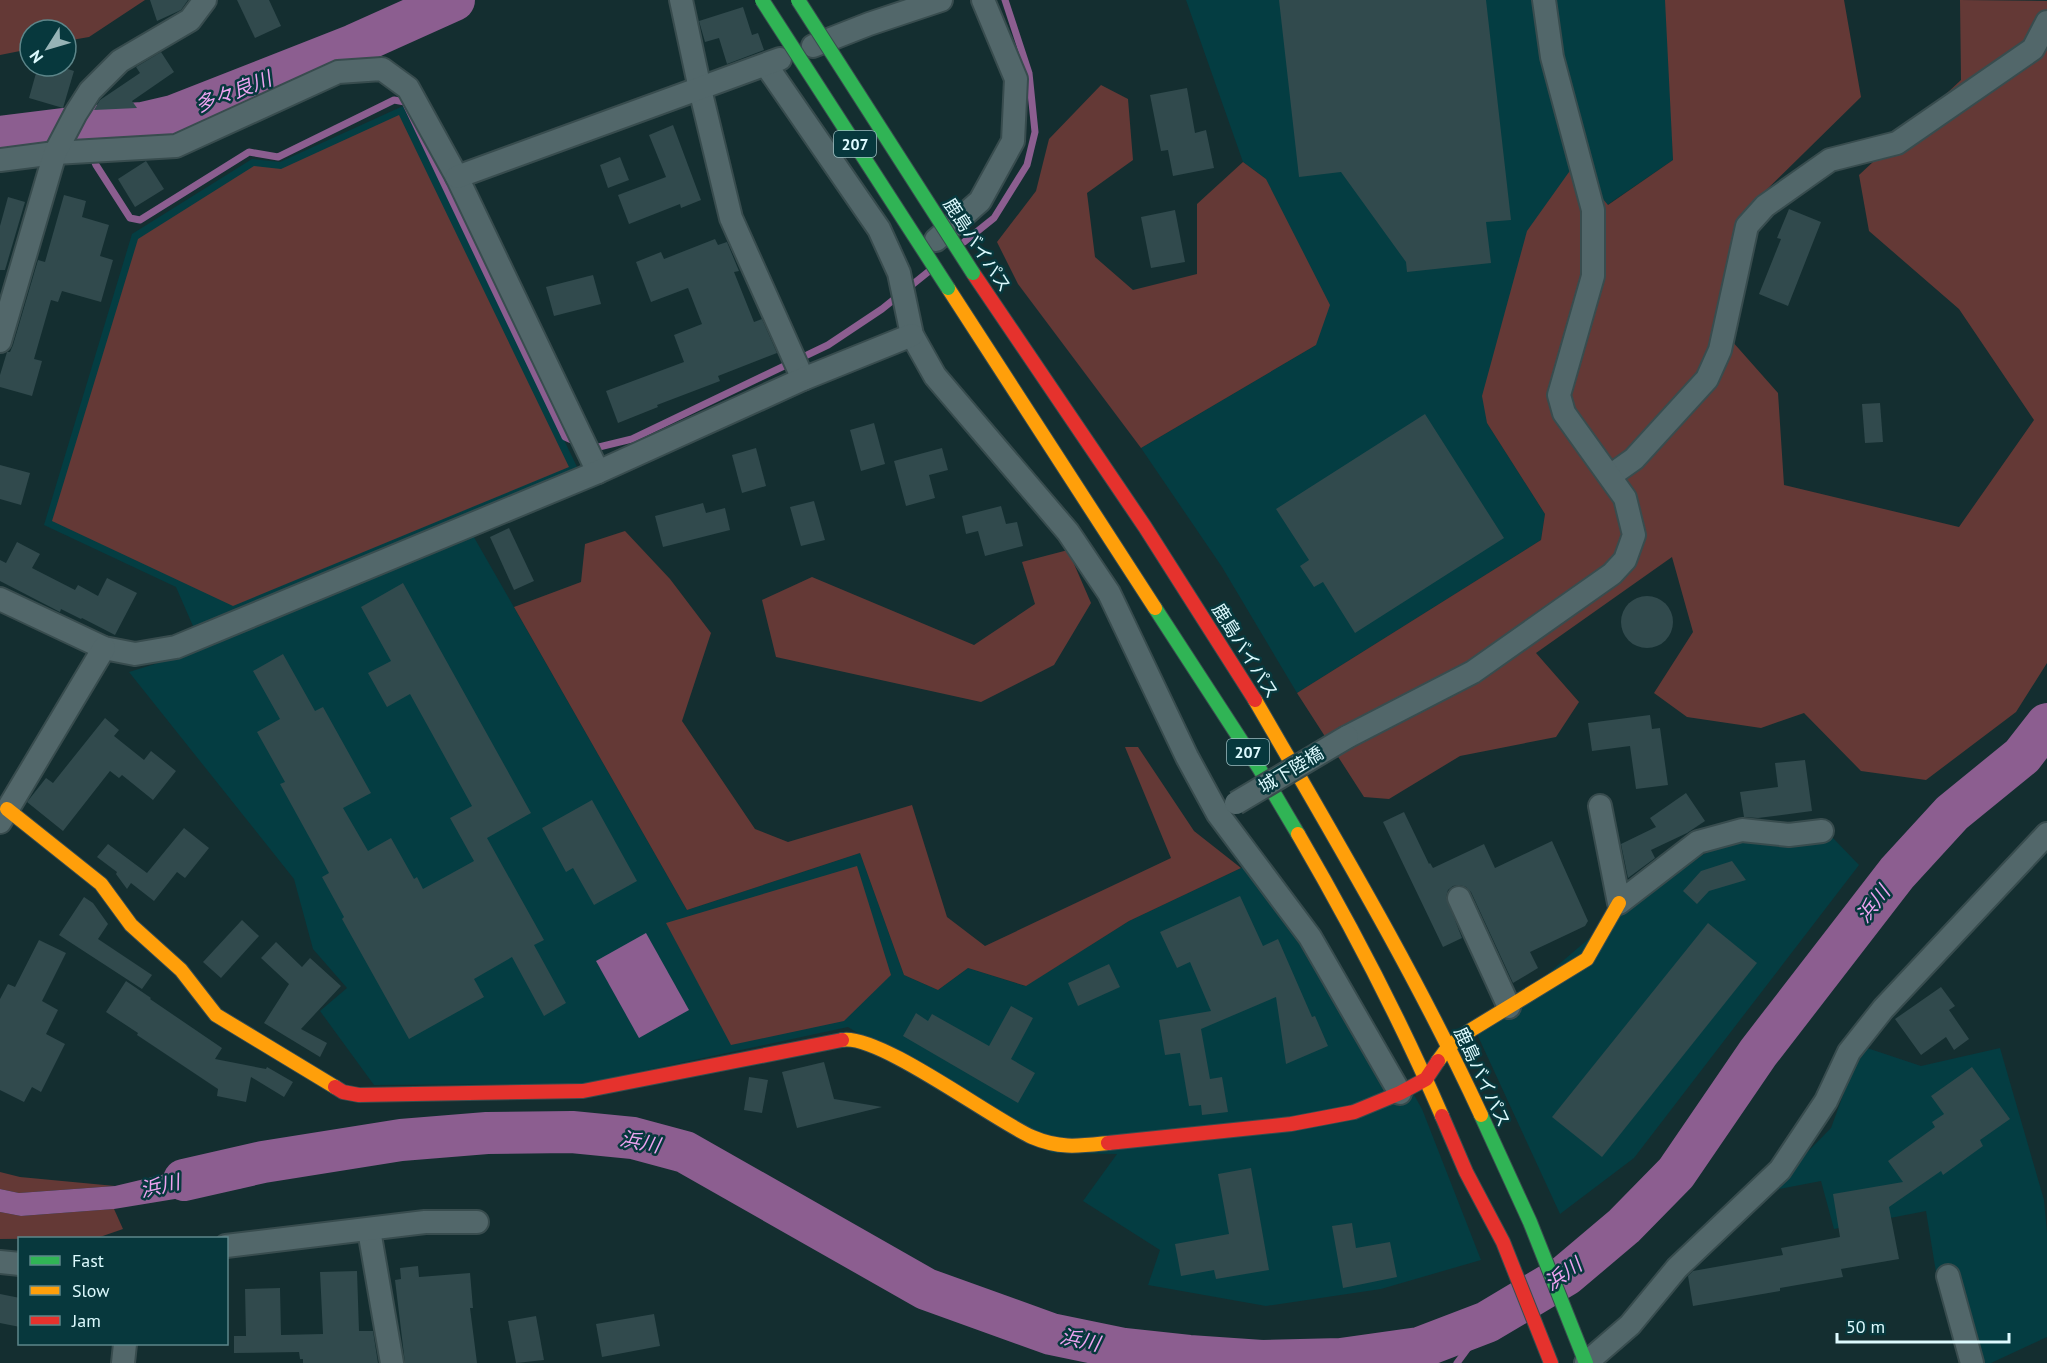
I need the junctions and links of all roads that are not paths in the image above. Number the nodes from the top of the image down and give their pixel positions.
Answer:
1 (205, 0) edge
2 (681, 0) edge
3 (762, 0) edge
4 (798, 0) edge
5 (941, 0) edge
6 (983, 0) edge
7 (1544, 0) edge
8 (2047, 22) edge
9 (766, 65) junction
10 (700, 89) junction
11 (76, 152) junction
12 (0, 160) edge
13 (457, 177) junction
14 (899, 273) junction
15 (912, 335) junction
16 (0, 341) edge
17 (803, 379) junction
18 (589, 454) junction
19 (1610, 476) junction
20 (0, 599) edge
21 (104, 648) junction
22 (1600, 806) dead end
23 (1227, 809) junction
24 (3, 816) edge
25 (1822, 831) dead end
26 (2047, 834) edge
27 (1459, 898) dead end
28 (1619, 903) junction
29 (1509, 1007) junction
30 (1449, 1046) junction
31 (1426, 1079) junction
32 (1400, 1093) junction
33 (477, 1221) dead end
34 (369, 1230) junction
35 (228, 1246) edge
36 (0, 1262) edge
37 (18, 1264) edge
38 (1948, 1276) dead end
39 (125, 1345) edge
40 (1549, 1359) edge
41 (123, 1363) edge
42 (392, 1363) edge
43 (1586, 1363) edge
44 (1972, 1363) edge

1 - 11 street
2 - 10 street
3 - 31 main road, 207, bridge
4 - 30 main road, 鹿島バイパス / 207, bridge
5 - 9 street
6 - 14 street
7 - 19 street, 城下陸橋
8 - 19 street
9 - 10 street
9 - 14 street
10 - 13 street
10 - 17 street
11 - 12 street
11 - 13 street
11 - 16 street
13 - 18 street
14 - 15 street
15 - 17 street
15 - 23 street
17 - 18 street
18 - 21 street
19 - 23 street, 城下陸橋, bridge
20 - 21 street
21 - 24 street
22 - 28 street
23 - 32 street
24 - 32 main road
25 - 28 street
26 - 43 street
27 - 29 street
28 - 29 main road
29 - 30 main road
30 - 31 main road
30 - 43 main road, 鹿島バイパス / 207
31 - 32 main road
31 - 40 main road, 207
33 - 34 street
34 - 35 street
34 - 42 street
36 - 37 street
38 - 44 street
39 - 41 street

